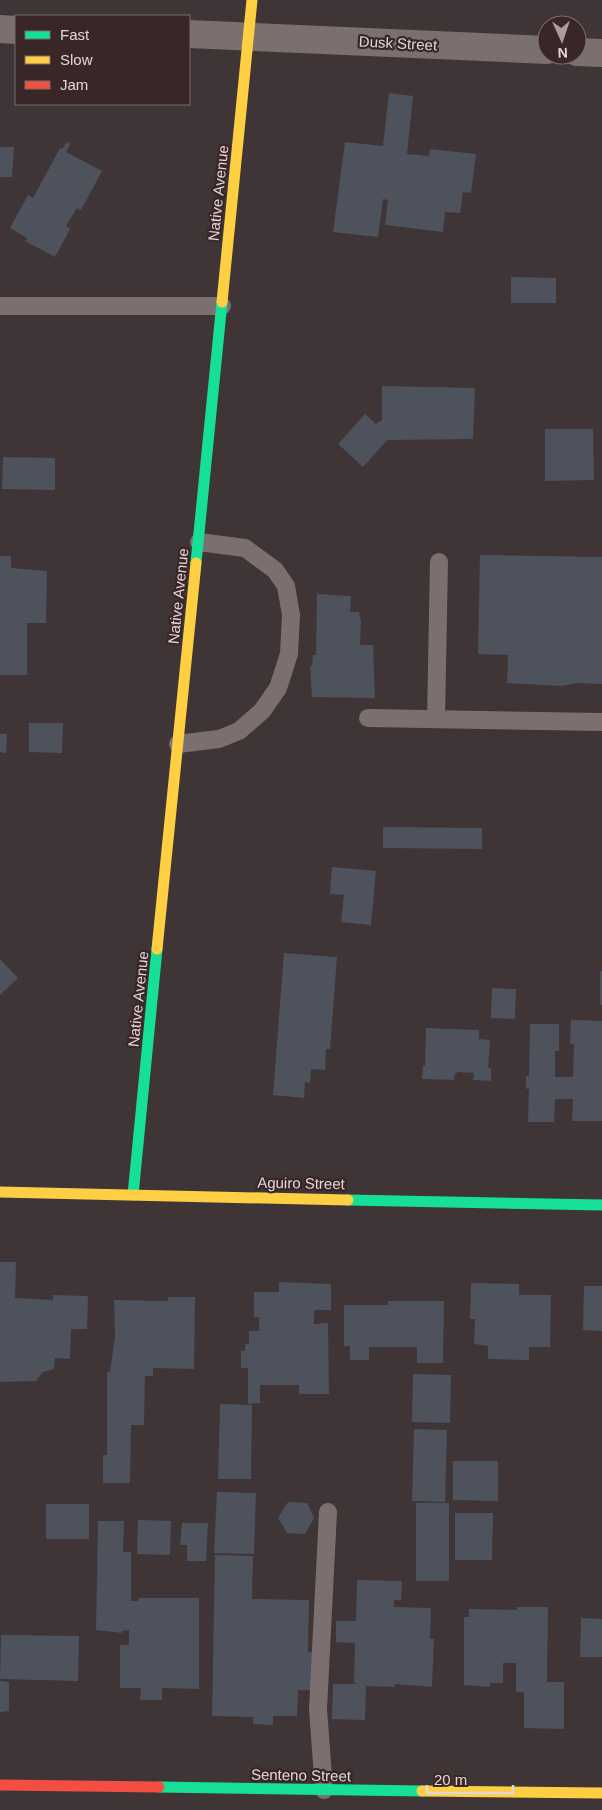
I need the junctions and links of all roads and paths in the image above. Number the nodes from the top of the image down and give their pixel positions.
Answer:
1 (252, 0) edge
2 (0, 29) edge
3 (15, 30) edge
4 (190, 34) edge
5 (248, 36) junction
6 (537, 50) edge
7 (587, 52) edge
8 (602, 53) edge
9 (0, 306) edge
10 (222, 306) junction
11 (199, 542) junction
12 (439, 562) dead end
13 (368, 718) dead end
14 (436, 719) junction
15 (602, 722) edge
16 (178, 744) junction
17 (0, 1192) edge
18 (133, 1195) junction
19 (602, 1205) edge
20 (328, 1512) dead end
21 (0, 1785) edge
22 (324, 1790) junction
23 (602, 1793) edge

1 - 5 street, Native Avenue
2 - 3 street
4 - 5 street, Dusk Street
5 - 6 street, Dusk Street
5 - 10 street, Native Avenue
7 - 8 street
9 - 10 lane
10 - 11 street, Native Avenue
11 - 16 street, Native Avenue
11 - 16 lane
12 - 14 lane
13 - 14 lane
14 - 15 lane
16 - 18 street, Native Avenue
17 - 18 street, Aguiro Street
18 - 19 street, Aguiro Street
20 - 22 lane
21 - 22 street, Senteno Street
22 - 23 street, Senteno Street

